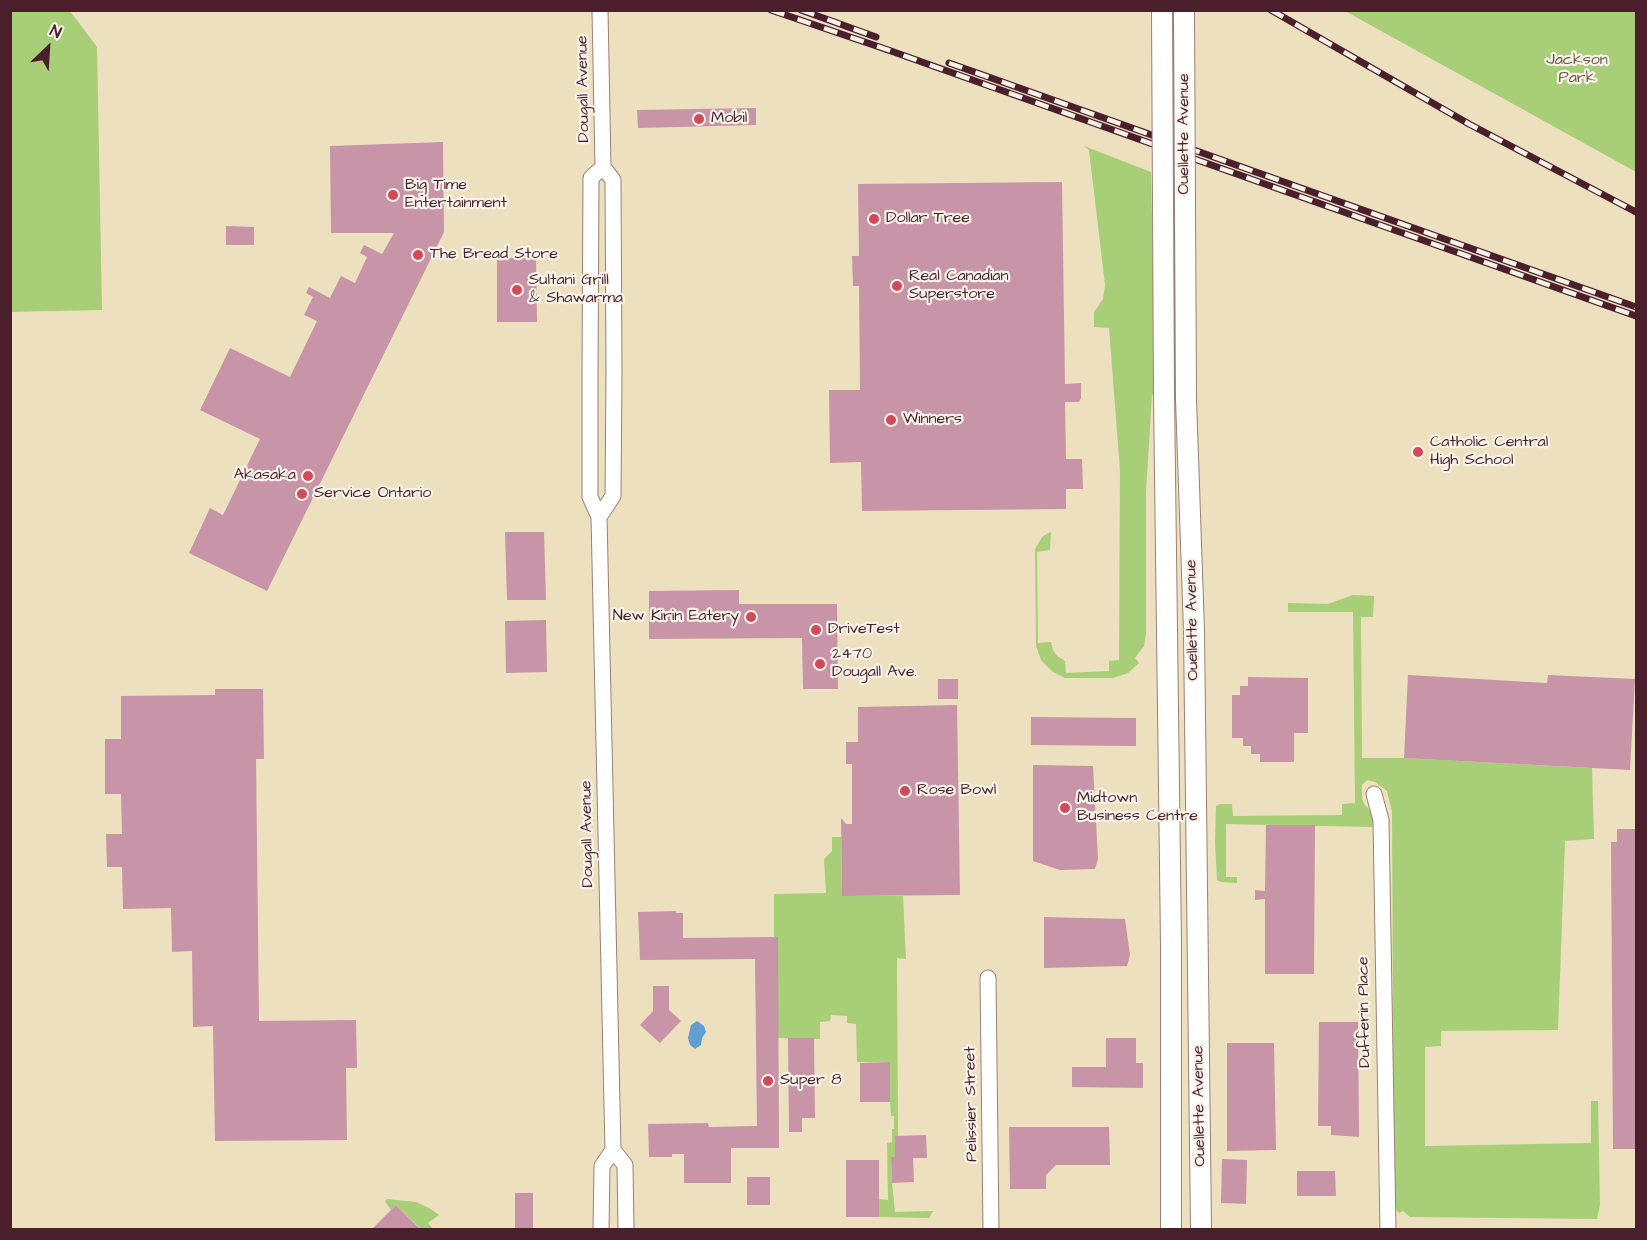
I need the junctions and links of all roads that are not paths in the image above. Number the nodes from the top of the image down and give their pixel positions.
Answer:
1 (600, 10) edge
2 (1162, 10) edge
3 (1184, 10) edge
4 (603, 167) junction
5 (599, 517) junction
6 (1374, 794) dead end
7 (988, 978) dead end
8 (613, 1150) junction
9 (601, 1230) edge
10 (626, 1230) edge
11 (991, 1230) edge
12 (1171, 1230) edge
13 (1201, 1230) edge
14 (1388, 1230) edge

1 - 4 street, Dougall Avenue
2 - 12 main road, Ouellette Avenue, bridge
3 - 13 main road, Ouellette Avenue, bridge
4 - 5 street, Dougall Avenue
4 - 5 street, Dougall Avenue
5 - 8 street, Dougall Avenue
6 - 14 street, Dufferin Place
7 - 11 street, Pelissier Street
8 - 9 street, Dougall Avenue
8 - 10 street, Dougall Avenue

